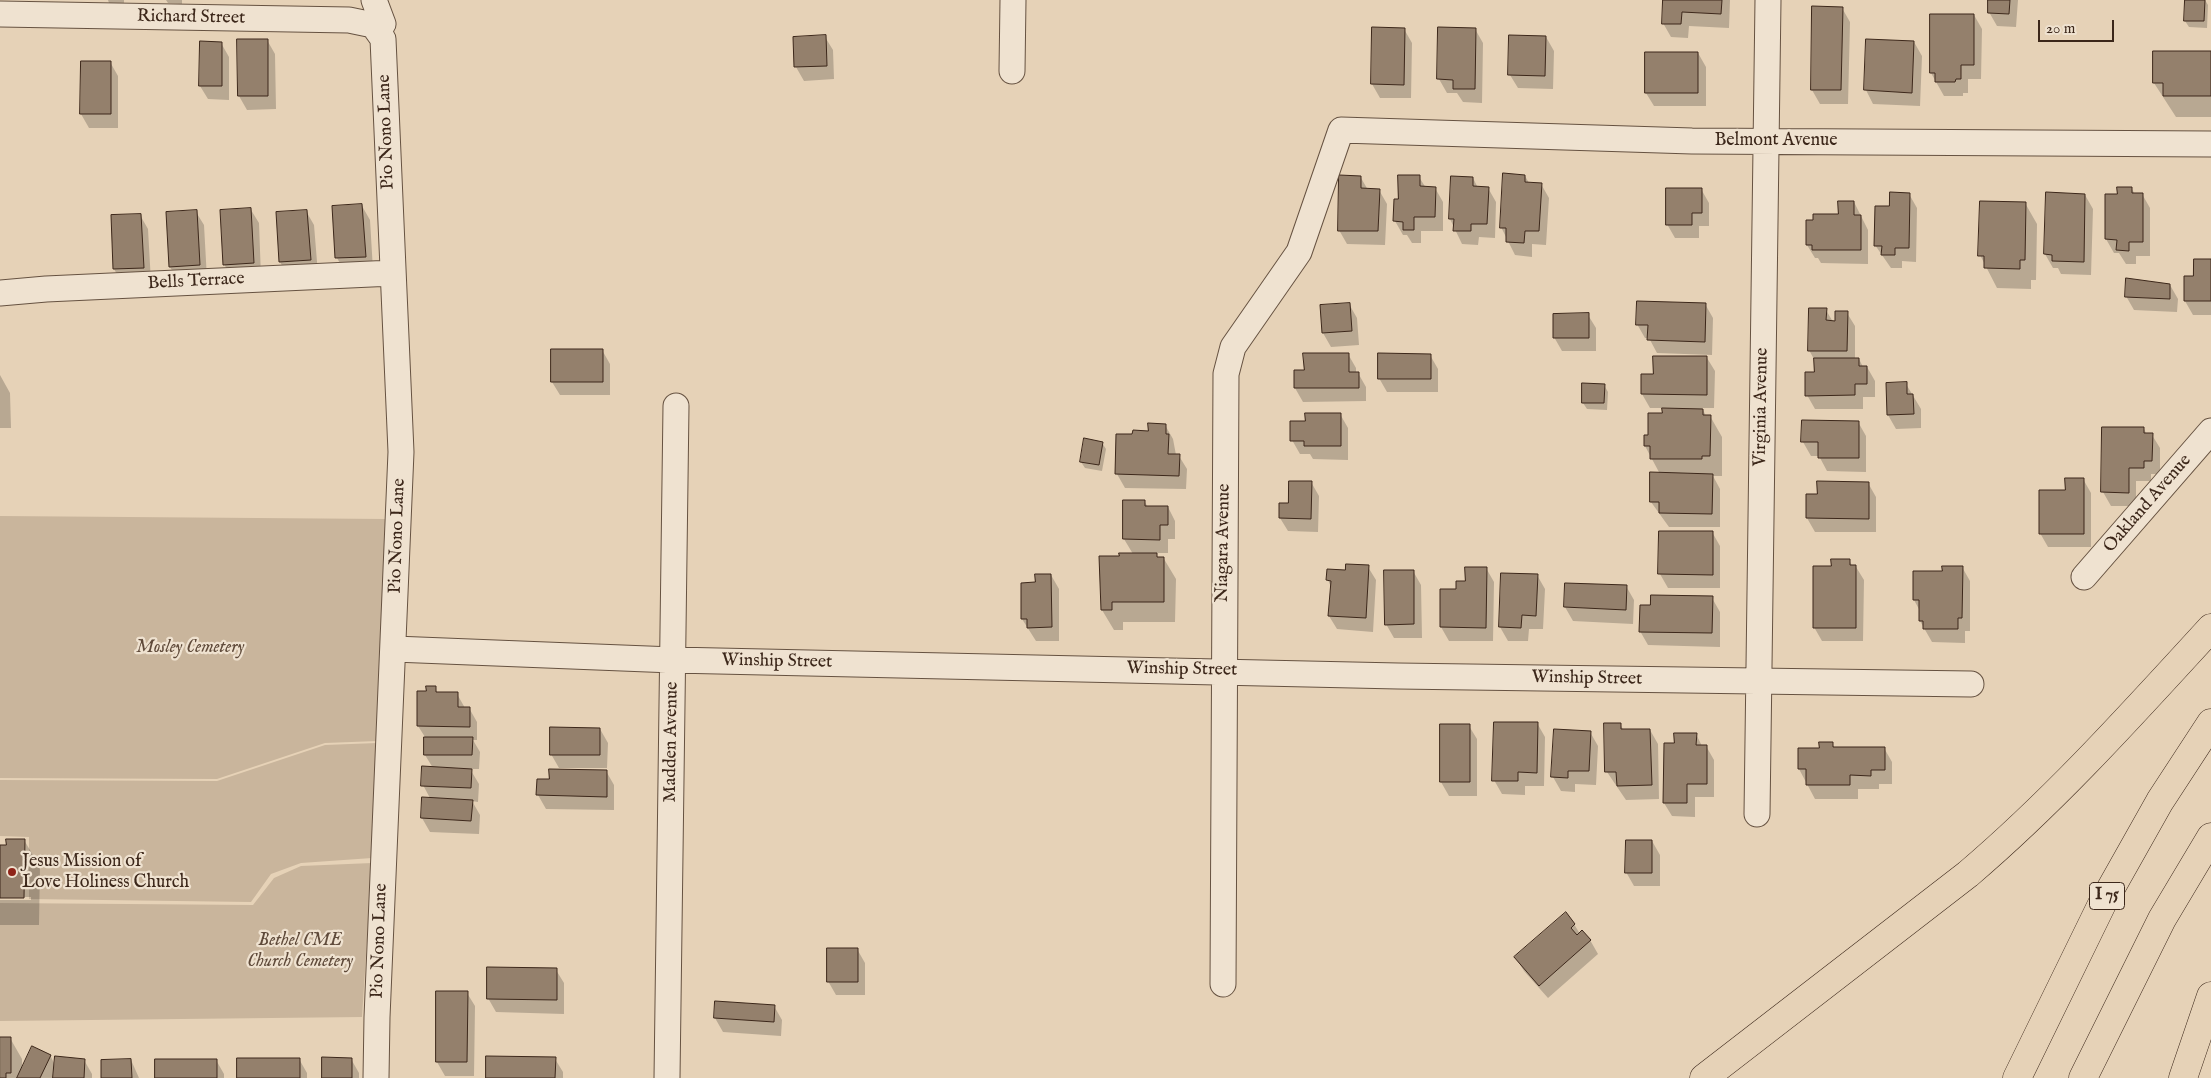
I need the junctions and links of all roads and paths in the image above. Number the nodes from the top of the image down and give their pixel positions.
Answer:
1 (374, 0) edge
2 (1013, 0) edge
3 (1768, 0) edge
4 (0, 14) edge
5 (378, 31) junction
6 (1012, 71) dead end
7 (1341, 130) joint
8 (1766, 140) junction
9 (2211, 144) edge
10 (393, 273) junction
11 (0, 293) edge
12 (676, 406) dead end
13 (2211, 431) edge
14 (2084, 577) dead end
15 (2211, 628) edge
16 (394, 650) junction
17 (673, 660) junction
18 (1223, 671) junction
19 (1758, 682) junction
20 (1971, 684) dead end
21 (2211, 723) edge
22 (1757, 814) dead end
23 (2211, 836) edge
24 (1223, 984) dead end
25 (2211, 996) edge
26 (376, 1078) edge
27 (667, 1078) edge
28 (1704, 1078) edge
29 (2017, 1078) edge
30 (2083, 1078) edge
31 (2183, 1078) edge

1 - 5 street, Pio Nono Lane
2 - 6 street
3 - 8 street, Virginia Avenue
4 - 5 street, Richard Street
5 - 10 street, Pio Nono Lane
7 - 8 street, Belmont Avenue
7 - 18 street, Niagara Avenue
8 - 9 street, Belmont Avenue
8 - 19 street, Virginia Avenue
10 - 11 street, Bells Terrace
10 - 16 street, Pio Nono Lane
12 - 17 street, Madden Avenue
13 - 14 street, Oakland Avenue
15 - 28 highway
16 - 17 street, Winship Street
16 - 26 street, Pio Nono Lane
17 - 18 street, Winship Street
17 - 27 street, Madden Avenue
18 - 19 street, Winship Street
18 - 24 street, Niagara Avenue
19 - 20 street, Winship Street
19 - 22 street, Virginia Avenue
21 - 29 highway, I 75
23 - 30 highway
25 - 31 highway

